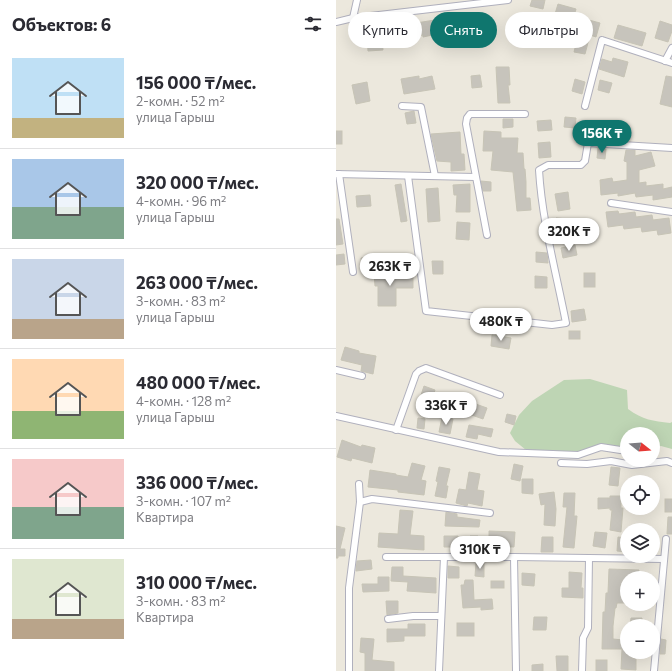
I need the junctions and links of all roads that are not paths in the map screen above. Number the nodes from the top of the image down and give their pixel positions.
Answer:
1 (357, 0) edge
2 (508, 0) edge
3 (354, 12) edge
4 (405, 12) edge
5 (348, 19) edge
6 (336, 22) edge
7 (672, 48) edge
8 (665, 61) junction
9 (672, 63) edge
10 (402, 106) dead end
11 (585, 106) dead end
12 (525, 114) dead end
13 (672, 148) edge
14 (337, 174) edge
15 (408, 176) junction
16 (435, 176) junction
17 (475, 177) junction
18 (611, 203) dead end
19 (672, 212) edge
20 (487, 235) dead end
21 (353, 272) dead end
22 (336, 370) edge
23 (362, 376) dead end
24 (500, 395) dead end
25 (336, 416) edge
26 (396, 430) junction
27 (620, 450) edge
28 (660, 461) edge
29 (620, 462) edge
30 (561, 463) dead end
31 (672, 463) edge
32 (359, 484) dead end
33 (360, 502) junction
34 (490, 513) dead end
35 (666, 539) dead end
36 (386, 557) dead end
37 (444, 557) junction
38 (514, 557) junction
39 (589, 558) junction
40 (664, 559) junction
41 (441, 616) junction
42 (388, 619) dead end
43 (349, 671) edge
44 (439, 671) edge
45 (516, 671) edge
46 (582, 671) edge
47 (654, 671) edge

1 - 3 street
2 - 4 street
5 - 6 street
7 - 8 street
8 - 9 street
8 - 11 street
10 - 16 street
12 - 17 street
13 - 15 street
14 - 15 street
14 - 21 street
15 - 16 street
16 - 17 street
17 - 20 street
18 - 19 street
22 - 23 street
24 - 26 street
25 - 26 street
26 - 27 street
28 - 31 street
29 - 30 street
32 - 33 street
33 - 34 street
33 - 43 street
35 - 40 street
36 - 37 street
37 - 38 street
37 - 41 street
38 - 39 street
38 - 45 street
39 - 40 street
39 - 46 street
40 - 47 street
41 - 42 street
41 - 44 street

